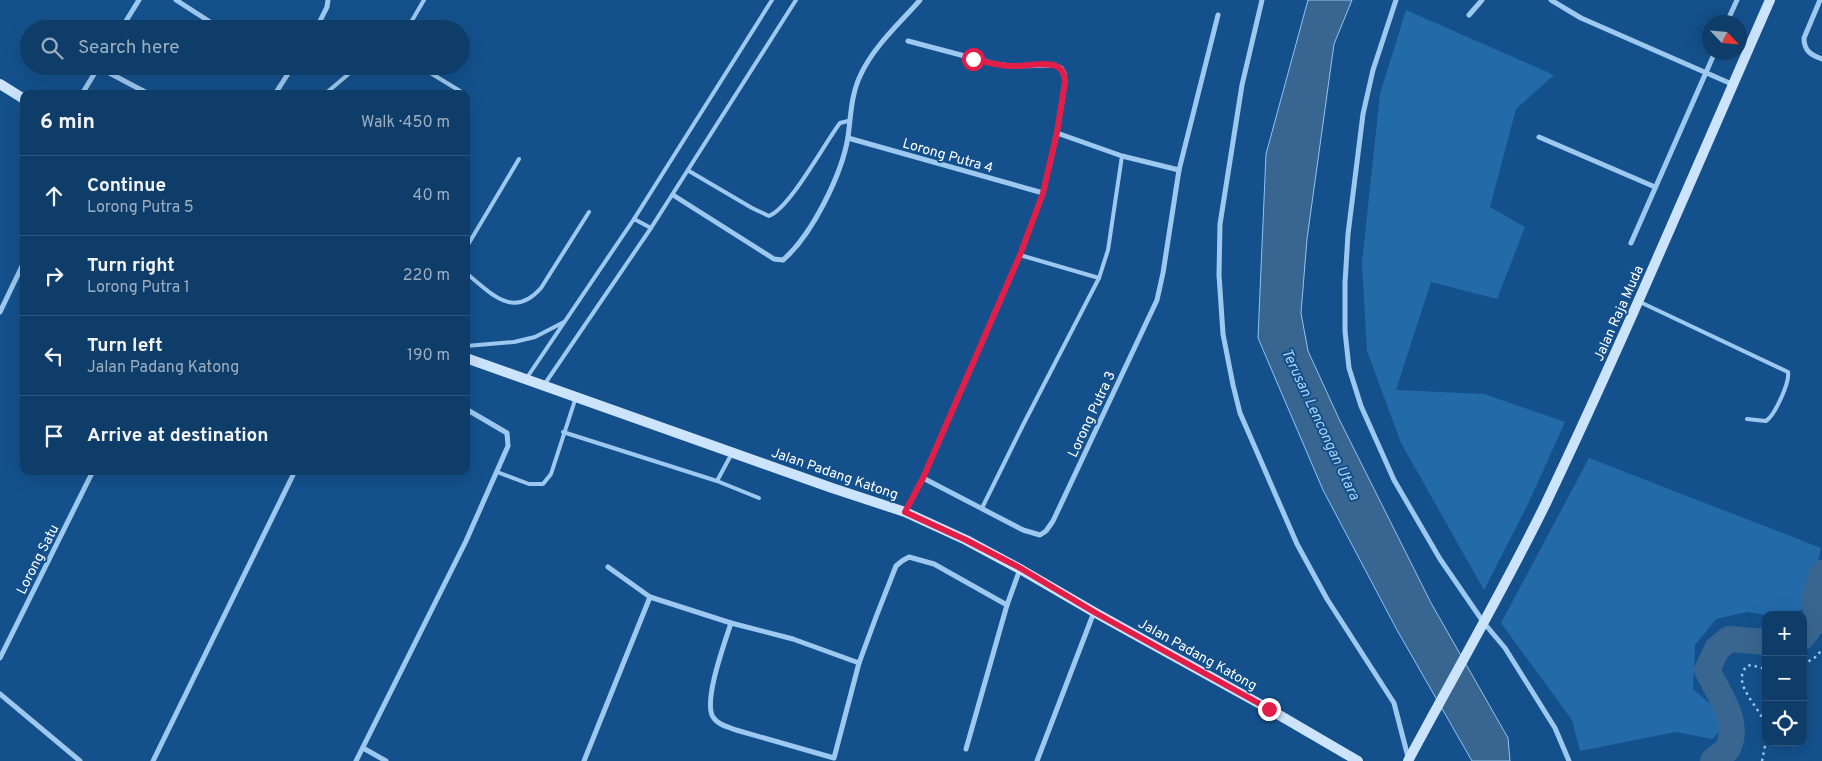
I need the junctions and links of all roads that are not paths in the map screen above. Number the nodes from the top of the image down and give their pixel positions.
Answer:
1 (139, 0) edge
2 (176, 0) edge
3 (328, 0) edge
4 (424, 0) edge
5 (772, 0) edge
6 (796, 0) edge
7 (920, 0) edge
8 (1262, 0) edge
9 (1396, 0) edge
10 (1482, 0) edge
11 (1551, 0) edge
12 (1737, 0) edge
13 (1770, 0) edge
14 (1820, 0) edge
15 (1218, 15) dead end
16 (1469, 15) dead end
17 (1731, 15) edge
18 (127, 20) edge
19 (207, 20) edge
20 (320, 20) edge
21 (412, 20) edge
22 (908, 41) dead end
23 (1822, 59) edge
24 (1711, 60) edge
25 (1706, 72) junction
26 (93, 75) edge
27 (113, 75) edge
28 (287, 75) edge
29 (347, 75) edge
30 (434, 75) edge
31 (0, 84) edge
32 (1734, 85) junction
33 (84, 90) edge
34 (141, 90) edge
35 (278, 90) edge
36 (330, 90) edge
37 (458, 90) edge
38 (20, 96) edge
39 (848, 121) junction
40 (1057, 132) junction
41 (1539, 137) dead end
42 (848, 138) junction
43 (1122, 156) junction
44 (519, 159) dead end
45 (688, 170) junction
46 (1180, 170) junction
47 (1655, 187) junction
48 (1043, 193) junction
49 (673, 195) junction
50 (589, 212) dead end
51 (634, 218) junction
52 (651, 228) junction
53 (470, 241) edge
54 (1631, 243) dead end
55 (1020, 255) junction
56 (20, 270) edge
57 (470, 276) edge
58 (1099, 278) junction
59 (1640, 302) junction
60 (0, 312) edge
61 (566, 321) junction
62 (470, 346) edge
63 (470, 359) edge
64 (526, 379) junction
65 (543, 385) junction
66 (576, 397) junction
67 (470, 411) edge
68 (1747, 419) dead end
69 (564, 432) junction
70 (732, 452) junction
71 (497, 472) junction
72 (91, 475) edge
73 (293, 475) edge
74 (923, 478) junction
75 (717, 481) junction
76 (760, 498) dead end
77 (982, 508) junction
78 (905, 512) junction
79 (608, 568) dead end
80 (1020, 568) junction
81 (650, 597) junction
82 (1007, 605) junction
83 (1094, 612) junction
84 (731, 623) junction
85 (1481, 628) junction
86 (0, 658) edge
87 (859, 663) junction
88 (0, 694) edge
89 (363, 748) junction
90 (966, 749) dead end
91 (834, 758) junction
92 (1569, 760) edge
93 (80, 761) edge
94 (153, 761) edge
95 (356, 761) edge
96 (386, 761) edge
97 (584, 761) edge
98 (840, 761) edge
99 (1037, 761) edge
100 (1358, 761) edge
101 (1409, 761) edge

1 - 18 street
2 - 19 street
3 - 20 street
4 - 21 lane
5 - 51 lane
6 - 45 lane
7 - 39 street
8 - 101 street
9 - 85 street
10 - 16 street
11 - 25 street
12 - 17 street
13 - 32 street, Jalan Raja Muda
14 - 23 street
15 - 46 street, Lorong Putra 3
22 - 40 street
24 - 25 street
25 - 32 street
25 - 47 street
26 - 33 street
27 - 34 street
28 - 35 street
29 - 36 lane
30 - 37 lane
31 - 38 street
32 - 59 street, Jalan Raja Muda
39 - 42 street
39 - 45 lane
40 - 43 street
40 - 48 street
41 - 47 street
42 - 48 street, Lorong Putra 4
42 - 49 street
43 - 46 street
43 - 58 lane
44 - 53 lane
45 - 49 lane
46 - 77 street, Lorong Putra 3
47 - 54 street
48 - 55 street
49 - 52 lane
50 - 57 lane
51 - 52 lane
51 - 61 lane
52 - 65 lane
55 - 58 lane
55 - 74 street
56 - 60 street
58 - 77 lane
59 - 68 lane
59 - 85 street, Jalan Raja Muda
61 - 62 lane
61 - 64 lane
63 - 64 street, Jalan Padang Katong
64 - 65 street, Jalan Padang Katong
65 - 66 street, Jalan Padang Katong
66 - 69 lane
66 - 70 street, Jalan Padang Katong
67 - 71 street
69 - 71 lane
69 - 75 lane
70 - 75 lane
70 - 78 street, Jalan Padang Katong
71 - 89 street
72 - 86 street, Lorong Satu
73 - 94 street
74 - 77 street, Lorong Putra 3
74 - 78 street
75 - 76 lane
78 - 80 street, Jalan Padang Katong
79 - 81 street
80 - 82 street
80 - 83 street, Jalan Padang Katong
81 - 84 street
81 - 97 street
82 - 87 street
82 - 90 street
83 - 99 street
83 - 100 street, Jalan Padang Katong
84 - 87 street
84 - 91 street
85 - 92 street
85 - 101 street, Jalan Raja Muda
87 - 91 street
88 - 93 street
89 - 95 street
89 - 96 street
91 - 98 street

